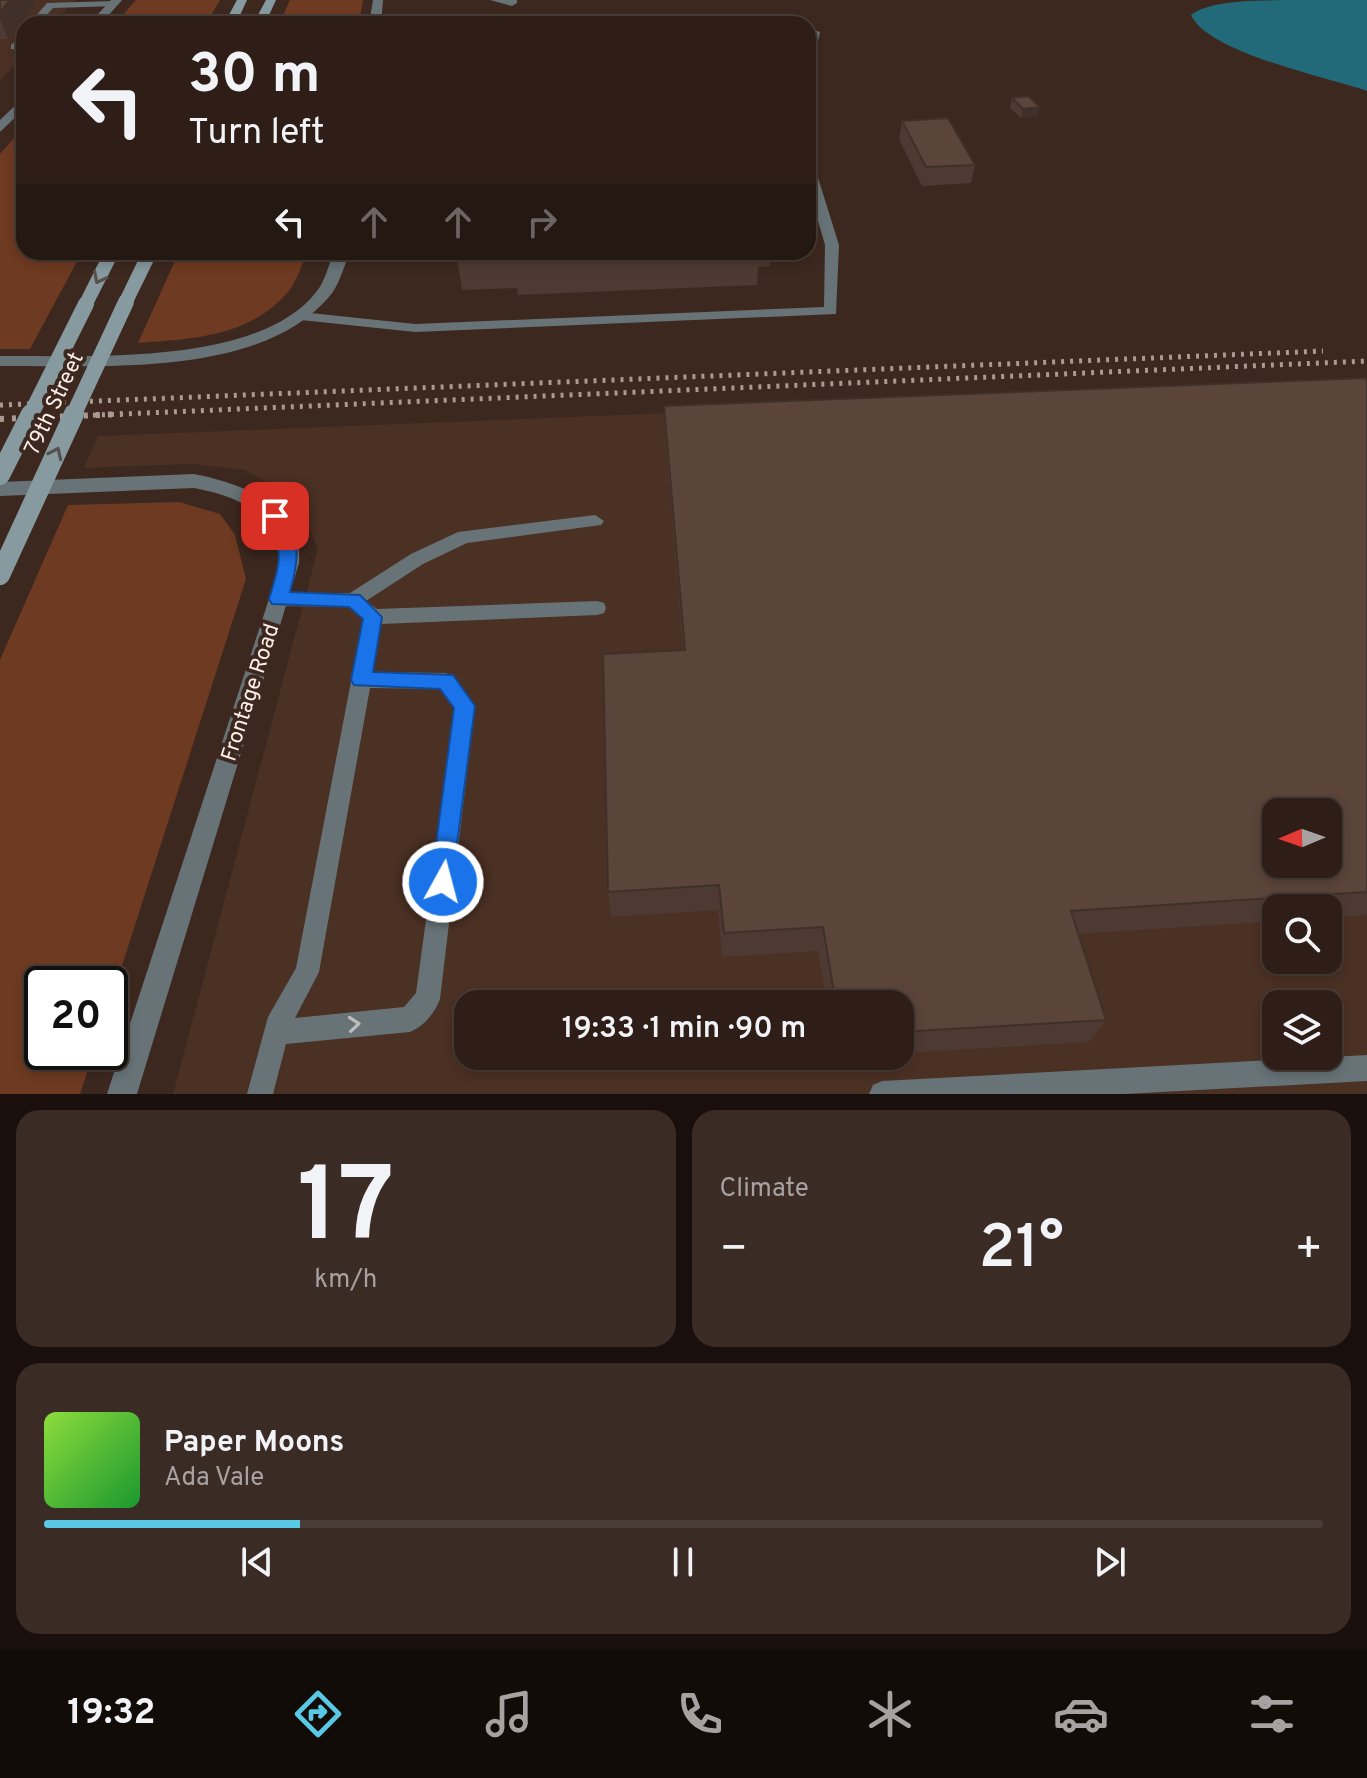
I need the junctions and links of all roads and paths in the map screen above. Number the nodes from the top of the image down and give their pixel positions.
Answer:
1 (495, 0) edge
2 (512, 0) edge
3 (52, 2) edge
4 (115, 2) edge
5 (16, 110) edge
6 (0, 128) edge
7 (816, 192) edge
8 (108, 260) edge
9 (146, 260) edge
10 (340, 260) edge
11 (301, 316) junction
12 (0, 361) edge
13 (0, 475) edge
14 (0, 489) edge
15 (595, 521) dead end
16 (0, 575) edge
17 (279, 599) junction
18 (353, 600) junction
19 (597, 608) dead end
20 (373, 617) junction
21 (361, 680) junction
22 (277, 1032) junction
23 (1367, 1068) edge
24 (122, 1094) edge
25 (260, 1094) edge
26 (882, 1094) edge

1 - 2 lane
3 - 4 lane
5 - 6 street
7 - 11 lane
8 -> 13 main road, 79th Street, bridge
16 -> 9 main road, 79th Street, bridge
10 - 11 street
11 - 12 street
14 - 17 street, Frontage Road
15 - 18 lane
17 - 18 lane
17 - 24 street, Frontage Road
18 - 20 lane
19 - 20 lane
20 - 21 lane
21 - 22 lane
22 -> 21 lane
22 - 25 lane
23 - 26 lane

